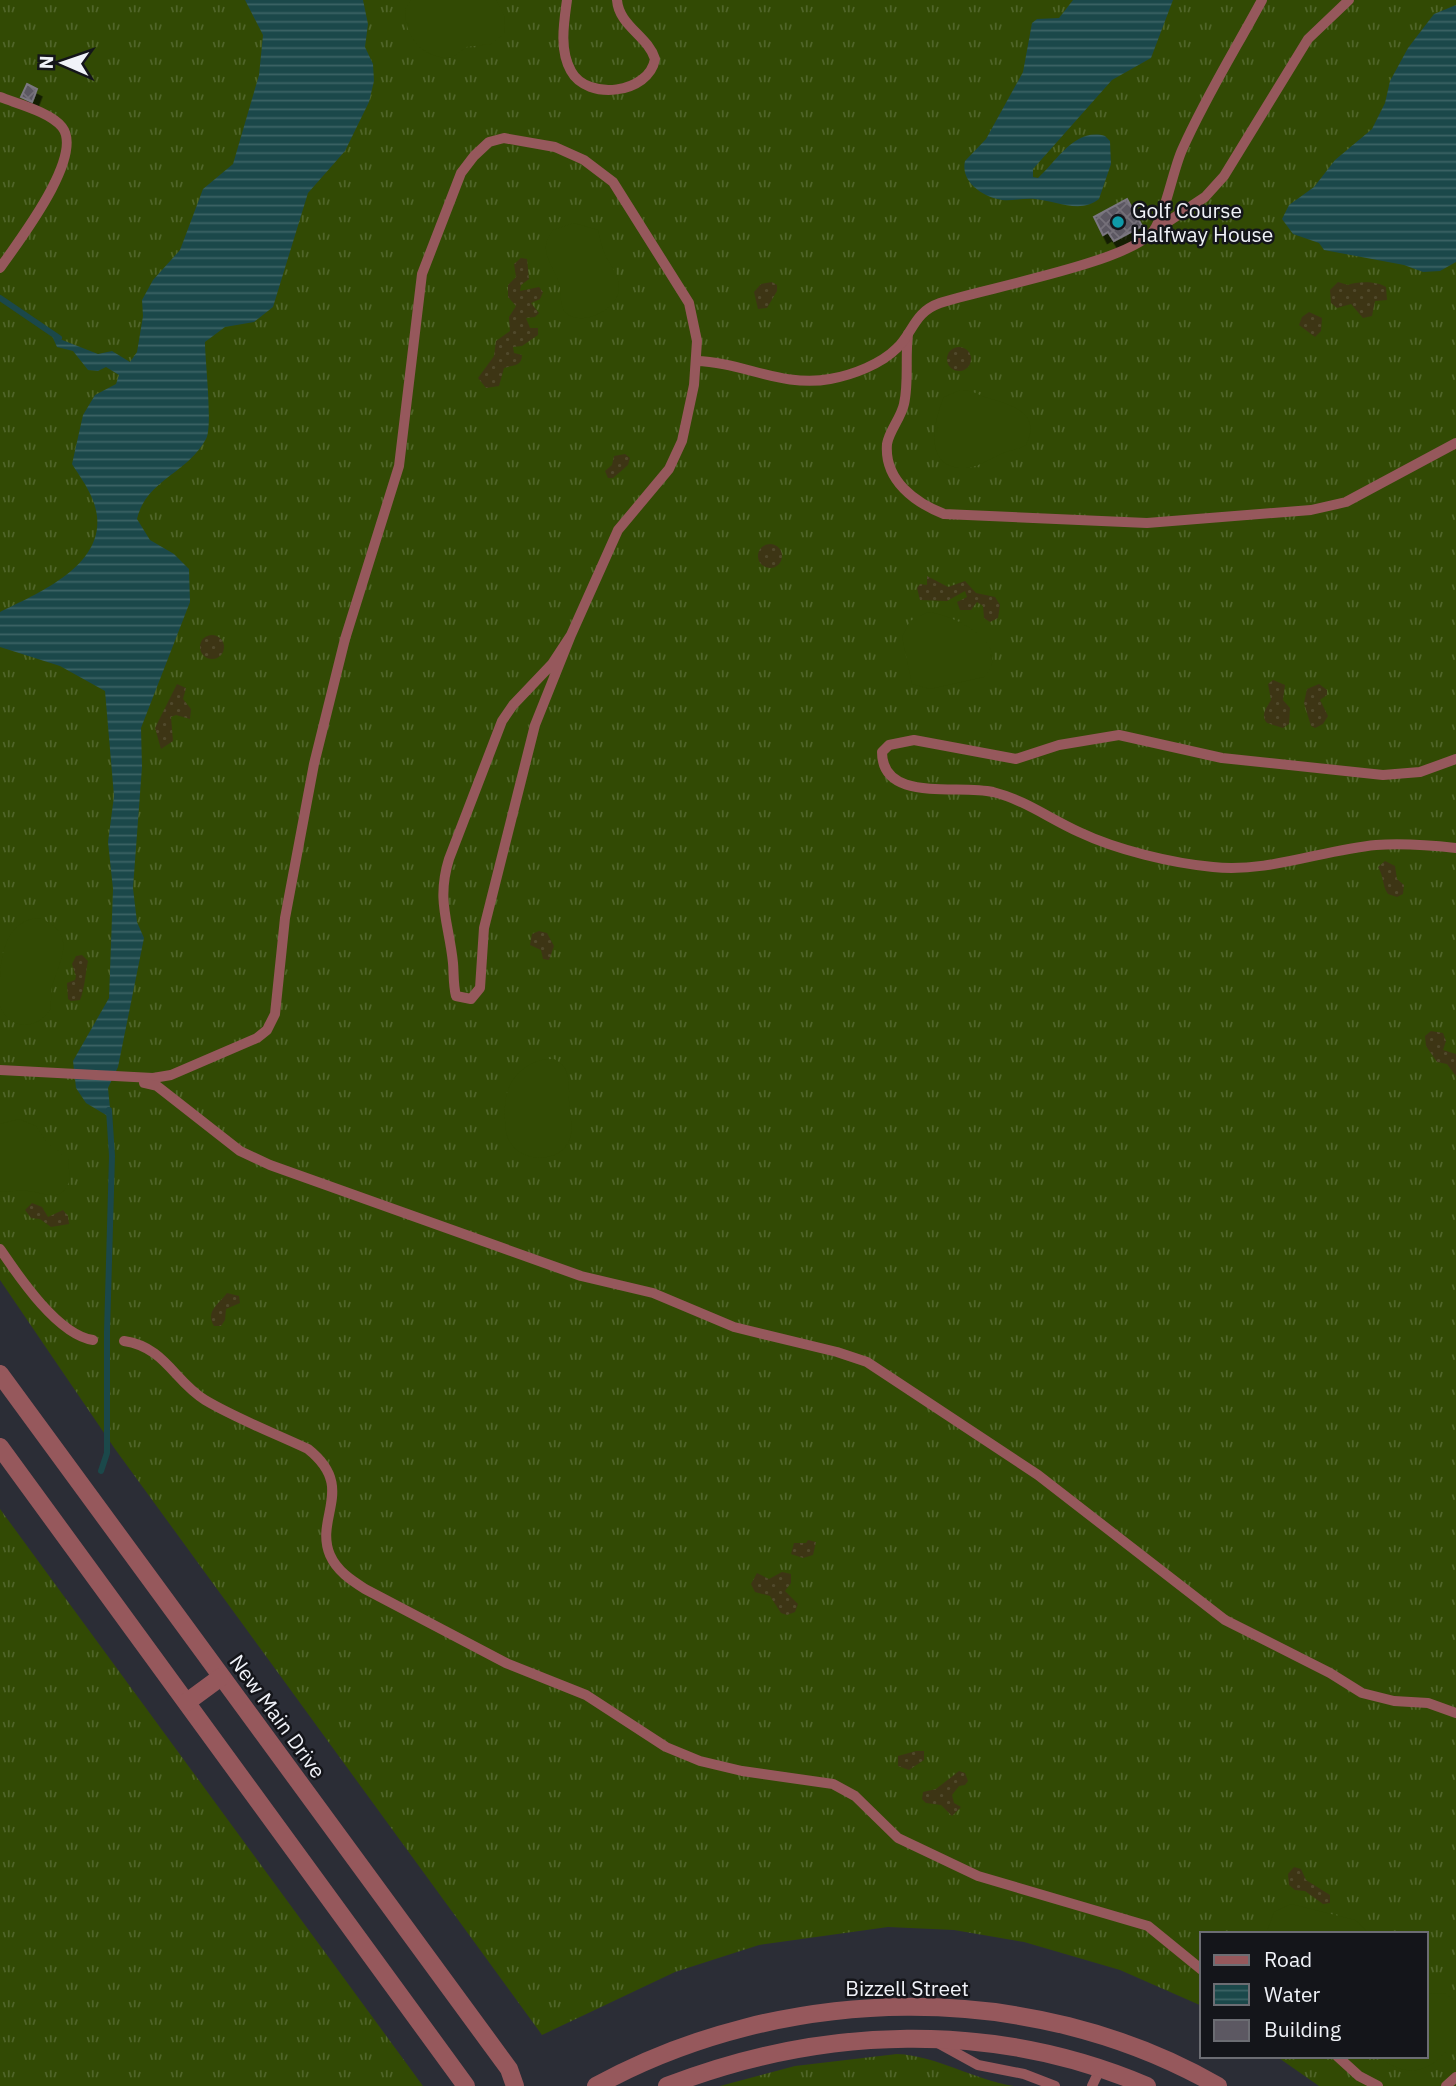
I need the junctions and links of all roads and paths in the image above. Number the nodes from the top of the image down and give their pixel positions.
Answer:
1 (567, 0) edge
2 (617, 0) edge
3 (1262, 0) edge
4 (1349, 0) edge
5 (0, 96) edge
6 (1154, 231) junction
7 (0, 268) edge
8 (908, 330) junction
9 (695, 361) junction
10 (1456, 443) edge
11 (571, 635) junction
12 (1456, 759) edge
13 (1456, 848) edge
14 (0, 1070) edge
15 (130, 1079) junction
16 (0, 1249) edge
17 (93, 1340) dead end
18 (124, 1341) dead end
19 (0, 1374) edge
20 (0, 1447) edge
21 (221, 1677) junction
22 (187, 1702) junction
23 (1456, 1713) edge
24 (1200, 1968) edge
25 (928, 2038) junction
26 (1110, 2040) junction
27 (1339, 2058) edge
28 (1101, 2067) junction
29 (1456, 2077) edge
30 (512, 2078) edge
31 (463, 2084) edge
32 (531, 2086) edge
33 (596, 2086) edge
34 (667, 2086) edge
35 (1055, 2086) edge
36 (1093, 2086) edge
37 (1147, 2086) edge
38 (1217, 2086) edge
39 (1378, 2086) edge
40 (1446, 2086) edge

1 - 2 lane
3 - 6 lane
4 - 6 lane
5 - 7 lane
6 - 8 lane
8 - 9 lane
8 - 10 lane
9 - 11 lane
9 - 15 lane
11 - 11 lane
12 - 13 lane
14 - 15 lane
15 - 23 lane
16 - 17 lane
18 - 24 lane
19 - 21 street, New Main Drive
20 - 22 street
21 - 22 street
21 - 30 street, New Main Drive
22 - 31 street
25 - 28 street
25 - 34 street
25 - 35 lane
26 - 28 street
26 - 33 street, Bizzell Street
26 - 38 street, Bizzell Street
27 - 39 lane
28 - 36 lane
28 - 37 street
29 - 40 lane
30 - 32 street, New Main Drive

